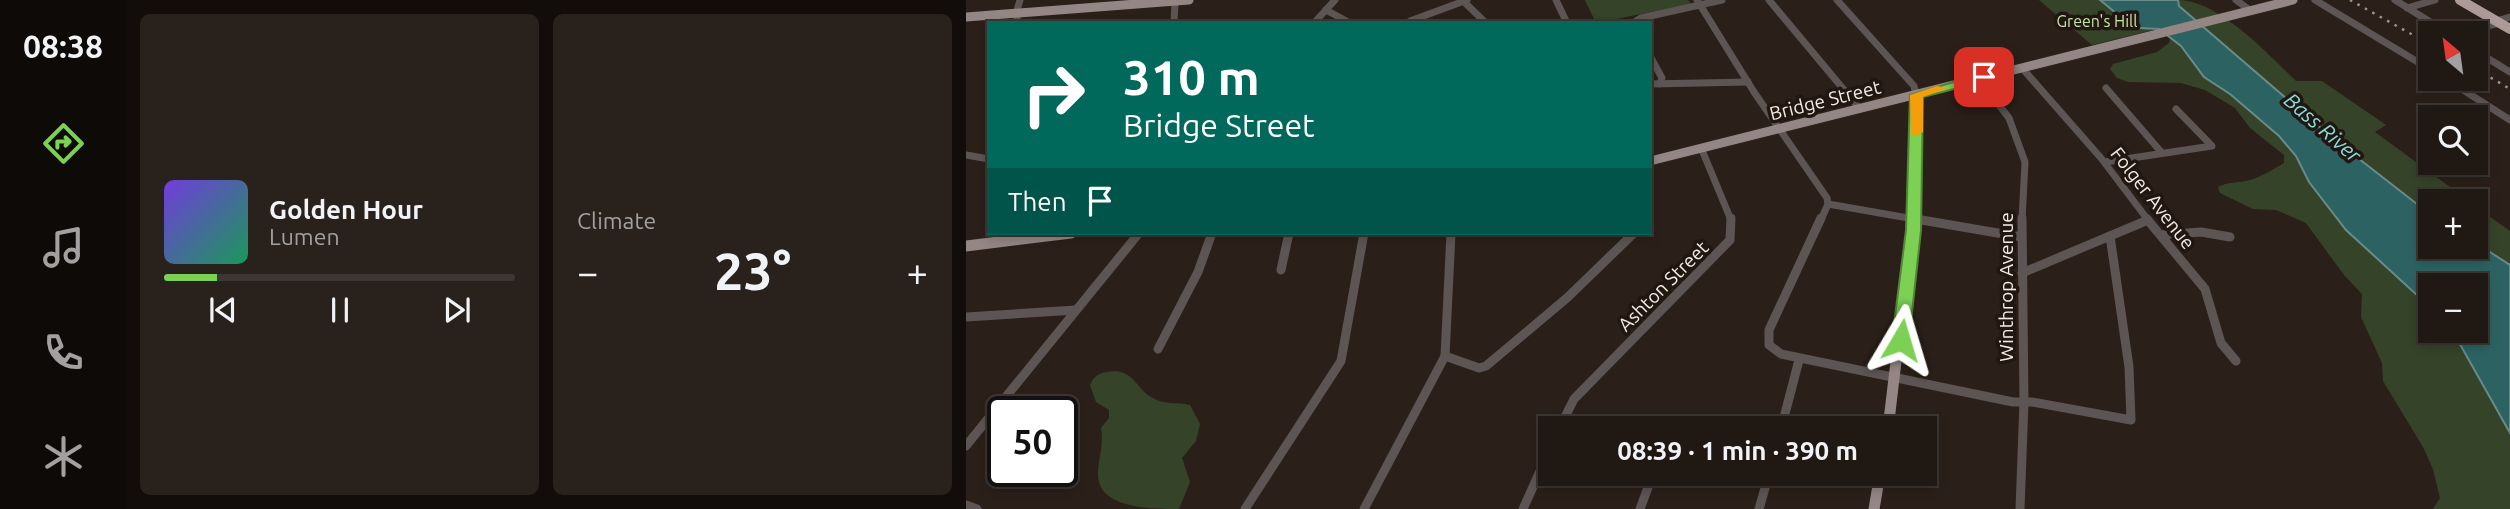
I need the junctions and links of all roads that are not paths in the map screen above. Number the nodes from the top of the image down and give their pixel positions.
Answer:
1 (1020, 0) edge
2 (1189, 0) edge
3 (1335, 0) edge
4 (1464, 0) edge
5 (1556, 0) edge
6 (1722, 0) edge
7 (1769, 0) edge
8 (1837, 0) edge
9 (2236, 0) edge
10 (2293, 0) edge
11 (2315, 0) edge
12 (2395, 0) edge
13 (2435, 0) edge
14 (2460, 0) edge
15 (1175, 2) junction
16 (1698, 2) edge
17 (2407, 8) junction
18 (1326, 10) junction
19 (2251, 11) junction
20 (966, 17) edge
21 (2510, 17) edge
22 (1017, 19) edge
23 (1174, 21) edge
24 (1316, 21) edge
25 (1346, 21) edge
26 (1410, 21) dead end
27 (1484, 21) edge
28 (1566, 21) edge
29 (1636, 21) edge
30 (2428, 21) edge
31 (2498, 22) junction
32 (2488, 25) edge
33 (2510, 29) edge
34 (2488, 58) edge
35 (1652, 59) edge
36 (2418, 62) edge
37 (2022, 68) junction
38 (2510, 72) edge
39 (1979, 79) junction
40 (1748, 82) junction
41 (1652, 84) edge
42 (1660, 84) junction
43 (2106, 88) dead end
44 (2465, 91) edge
45 (1916, 95) junction
46 (1860, 109) junction
47 (2176, 109) dead end
48 (2510, 120) edge
49 (1781, 130) junction
50 (1702, 150) junction
51 (2162, 153) junction
52 (966, 155) edge
53 (987, 159) edge
54 (1652, 161) edge
55 (2105, 162) junction
56 (1828, 204) junction
57 (1914, 219) junction
58 (2148, 220) junction
59 (1056, 235) edge
60 (1137, 235) edge
61 (1211, 235) edge
62 (1289, 235) edge
63 (1364, 235) edge
64 (1451, 235) edge
65 (1632, 235) edge
66 (2161, 235) junction
67 (2110, 236) junction
68 (2021, 237) junction
69 (2230, 237) dead end
70 (966, 246) edge
71 (1280, 270) dead end
72 (2022, 273) junction
73 (1076, 310) junction
74 (966, 317) edge
75 (1158, 349) dead end
76 (1445, 356) junction
77 (1799, 360) junction
78 (2236, 361) dead end
79 (1896, 377) junction
80 (2024, 402) junction
81 (1566, 416) edge
82 (1784, 416) edge
83 (1890, 416) edge
84 (966, 446) edge
85 (1538, 476) edge
86 (1649, 486) edge
87 (1766, 486) edge
88 (1878, 486) edge
89 (966, 505) edge
90 (977, 509) edge
91 (1245, 509) edge
92 (1364, 509) edge
93 (1523, 509) edge
94 (1640, 509) edge
95 (1759, 509) edge
96 (1874, 509) edge
97 (2020, 509) edge

1 - 22 street
2 - 15 main road
3 - 18 street
4 - 26 street
4 - 27 street
5 - 28 street
6 - 16 street
7 - 46 street
8 - 45 street
9 - 19 street
10 - 19 main road, Bridge Street
11 - 36 street
12 - 17 street
13 - 17 street
14 - 31 highway
15 - 22 main road
15 - 23 street
16 - 29 street
16 - 40 street
17 - 30 street
18 - 24 street
18 - 25 street
19 - 37 main road, Bridge Street
20 - 22 main road
21 - 31 street
31 - 32 street
31 - 33 highway
34 - 38 street
35 - 42 street
37 - 39 main road, Bridge Street
37 - 55 street, Folger Avenue
39 - 45 main road, Bridge Street
39 - 68 street, Winthrop Avenue
40 - 42 street
40 - 49 street
41 - 42 street
43 - 51 street
44 - 48 street
45 - 46 main road, Bridge Street
45 - 57 main road
46 - 49 main road, Bridge Street
47 - 51 street
49 - 50 main road, Bridge Street
49 - 56 street
50 - 54 main road, Bridge Street
50 - 81 street, Ashton Street
51 - 55 street
52 - 53 street
55 - 58 street, Folger Avenue
56 - 57 street
56 - 77 street
57 - 68 street
57 - 79 main road
58 - 66 street, Folger Avenue
58 - 67 street
59 - 70 main road
60 - 73 street
61 - 75 street
62 - 71 street
63 - 91 street
64 - 76 street
65 - 76 street
66 - 69 street
66 - 78 street, Folger Avenue
67 - 72 street
67 - 80 street
68 - 72 street, Winthrop Avenue
72 - 80 street, Winthrop Avenue
73 - 74 street
73 - 84 street
76 - 92 street
77 - 79 street
77 - 82 street
79 - 80 street
79 - 83 main road
80 - 97 street, Winthrop Avenue
85 - 93 street
86 - 94 street
87 - 95 street
88 - 96 main road
89 - 90 street

